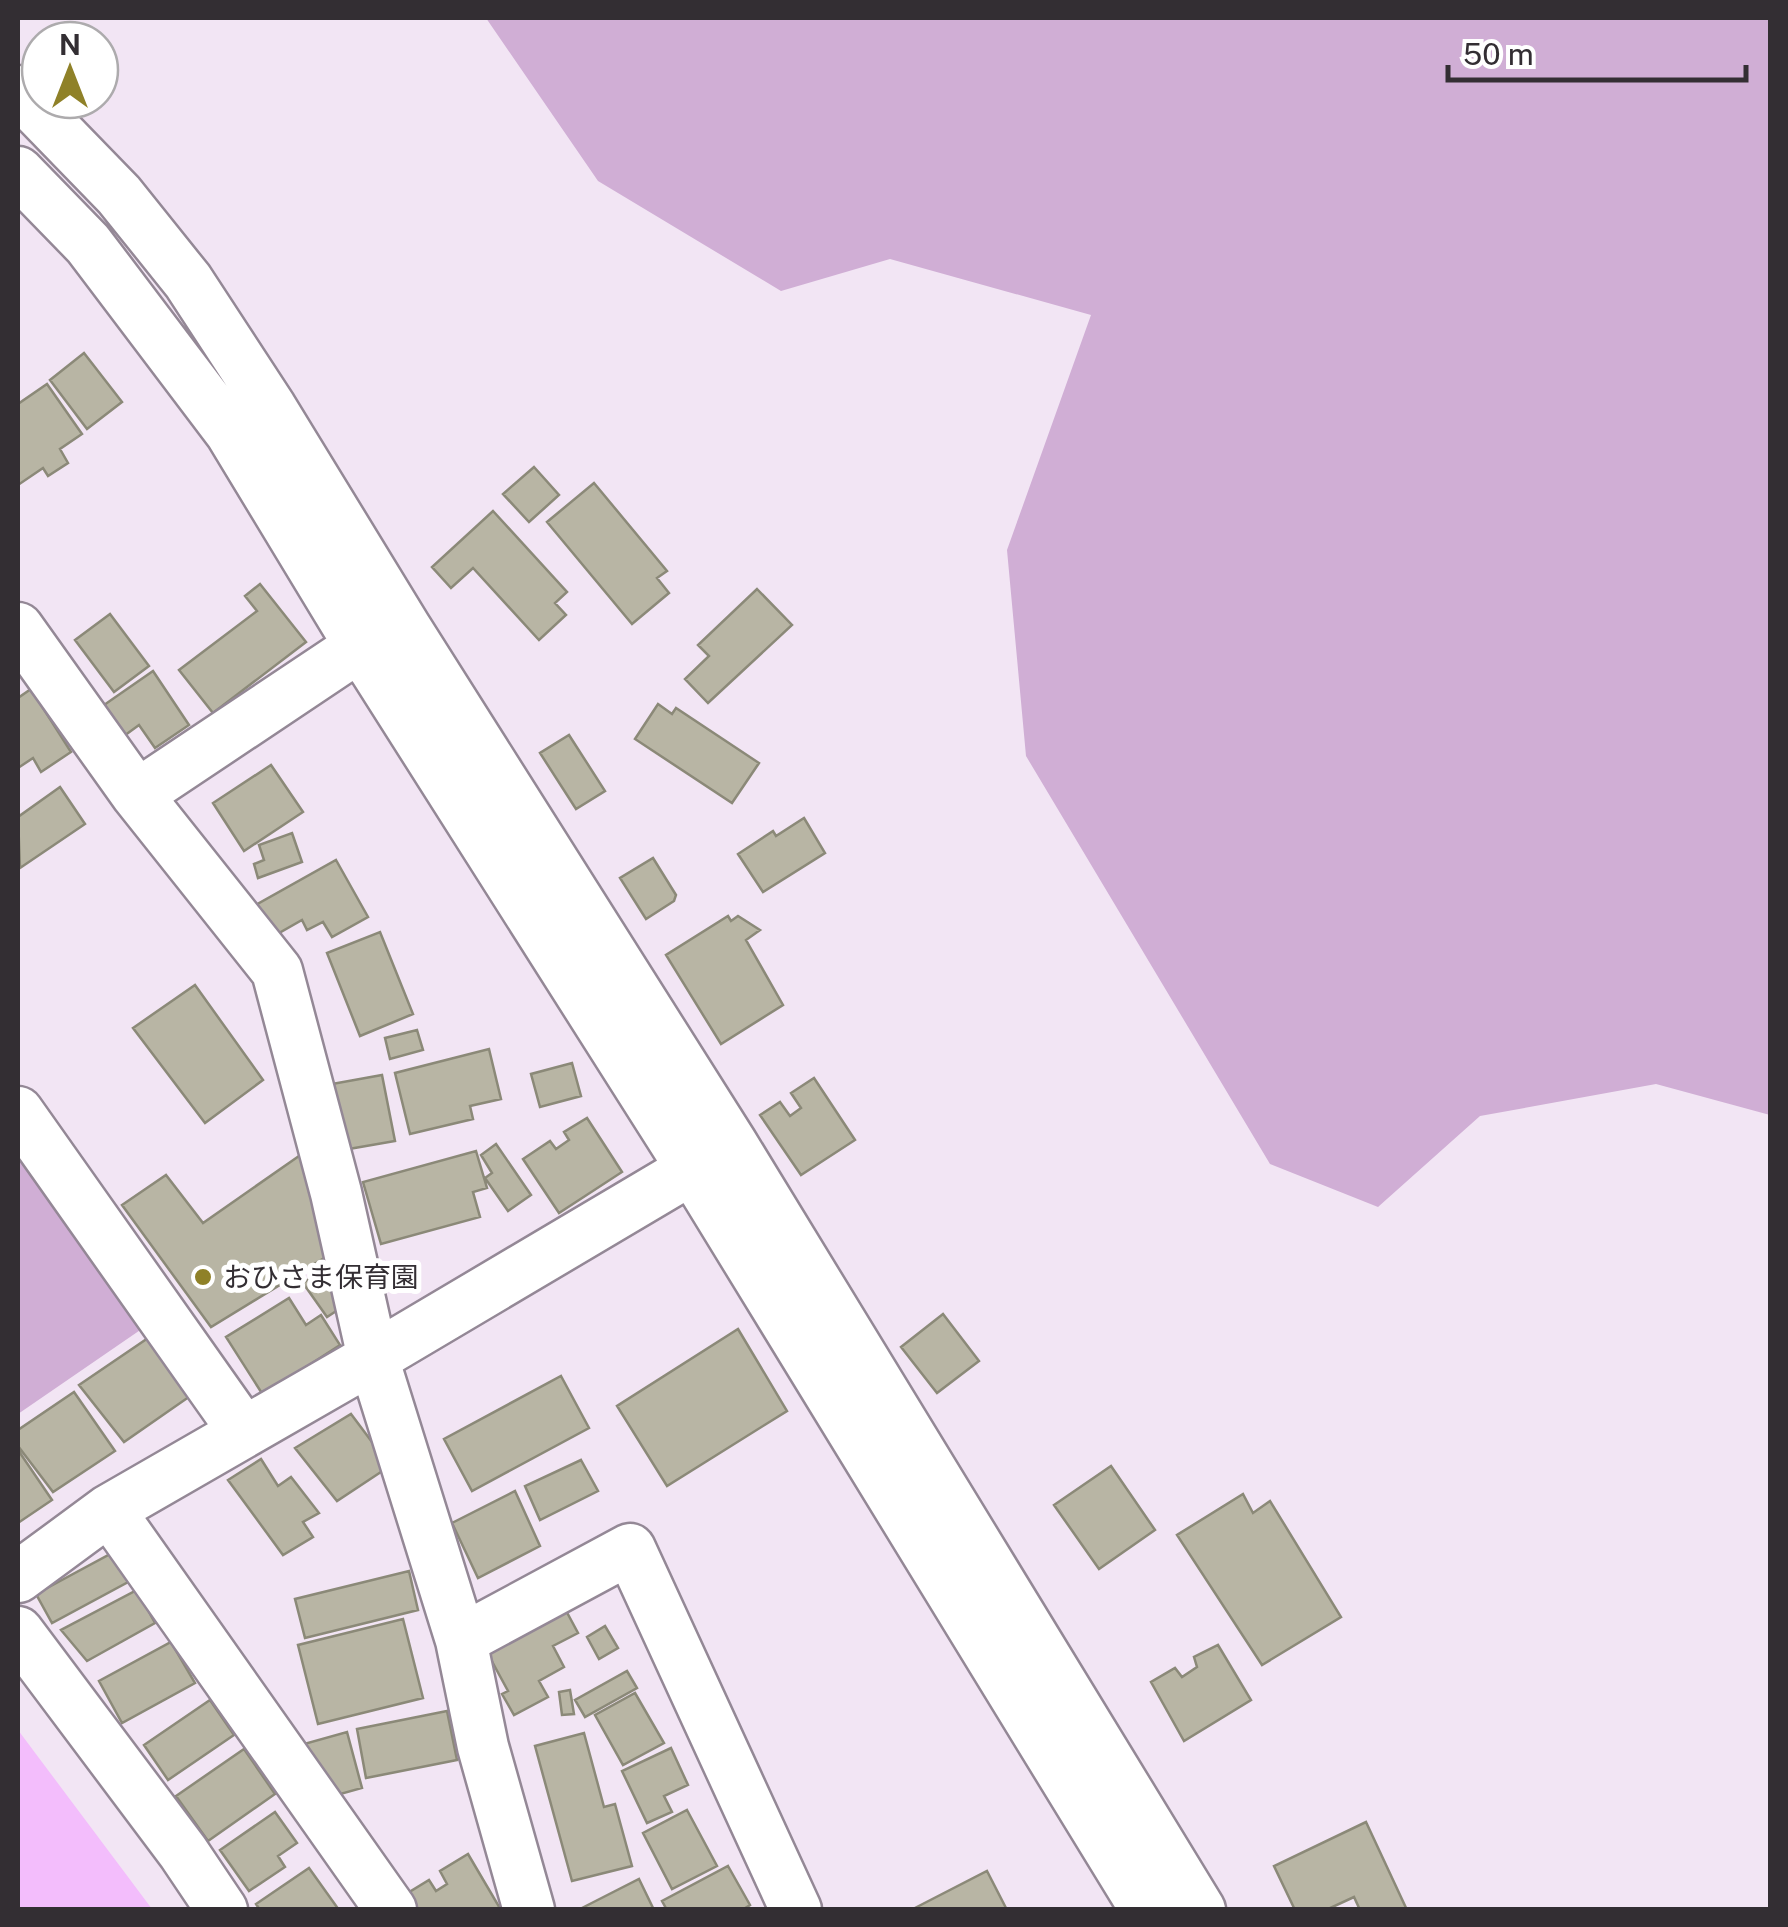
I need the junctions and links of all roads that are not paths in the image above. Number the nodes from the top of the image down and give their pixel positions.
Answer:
1 (18, 91) edge
2 (18, 172) edge
3 (18, 628) edge
4 (360, 646) junction
5 (138, 794) junction
6 (18, 1112) edge
7 (692, 1169) junction
8 (373, 1358) junction
9 (244, 1432) junction
10 (108, 1510) junction
11 (18, 1576) edge
12 (18, 1632) edge
13 (461, 1640) junction
14 (222, 1910) edge
15 (391, 1910) edge
16 (529, 1910) edge
17 (796, 1910) edge
18 (1146, 1910) edge
19 (1200, 1910) edge

1 - 19 street
2 - 4 street
3 - 5 street
4 - 5 street
4 - 7 street
5 - 8 street
6 - 9 street
7 - 8 street
7 - 18 street
8 - 9 street
8 - 13 street
9 - 10 street
10 - 11 street
10 - 15 street
12 - 14 street
13 - 16 street
13 - 17 street

